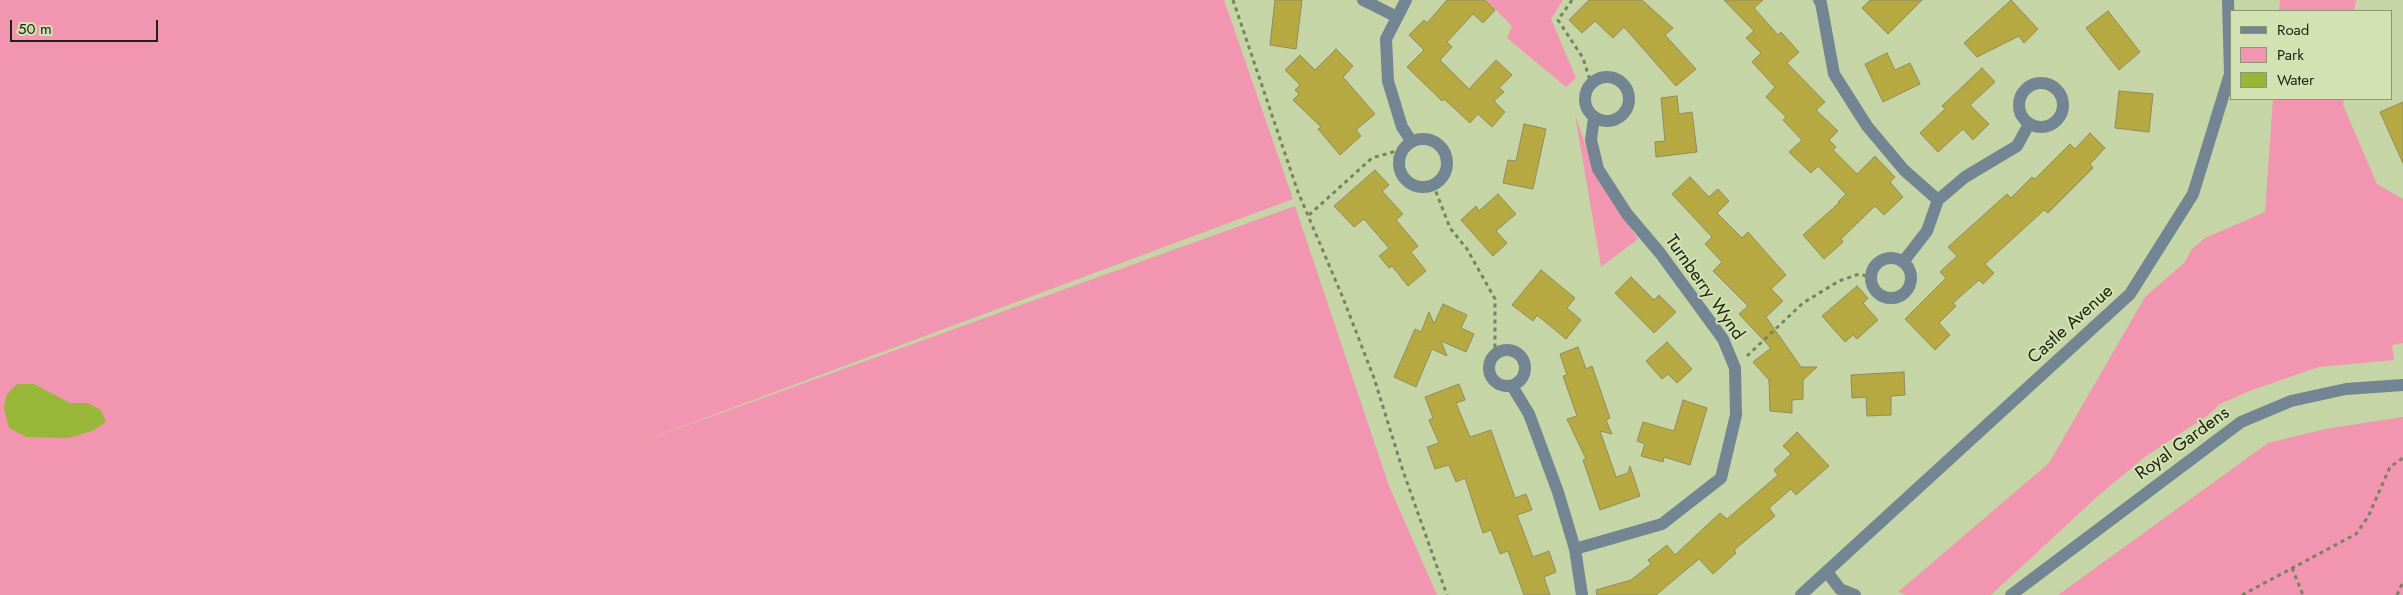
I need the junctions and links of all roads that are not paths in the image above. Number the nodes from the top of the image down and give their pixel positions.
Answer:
1 (1362, 0) edge
2 (1406, 0) edge
3 (2228, 0) edge
4 (1821, 1) edge
5 (1397, 17) junction
6 (1594, 118) junction
7 (2029, 124) dead end
8 (1409, 144) junction
9 (1938, 200) junction
10 (1904, 262) junction
11 (1512, 386) junction
12 (2403, 386) edge
13 (1574, 549) junction
14 (1827, 572) junction
15 (1582, 595) edge
16 (1801, 595) edge
17 (1855, 595) edge
18 (2011, 595) edge

1 - 5 street
2 - 5 street
3 - 14 street, Castle Avenue
4 - 9 street
5 - 8 street
6 - 6 street, Turnberry Wynd
6 - 13 street, Turnberry Wynd
7 - 9 street
8 - 8 street
9 - 10 street
10 - 10 street
11 - 11 street
11 - 13 street
12 - 18 street, Royal Gardens
13 - 15 street
14 - 16 street, Castle Avenue
14 - 17 street

